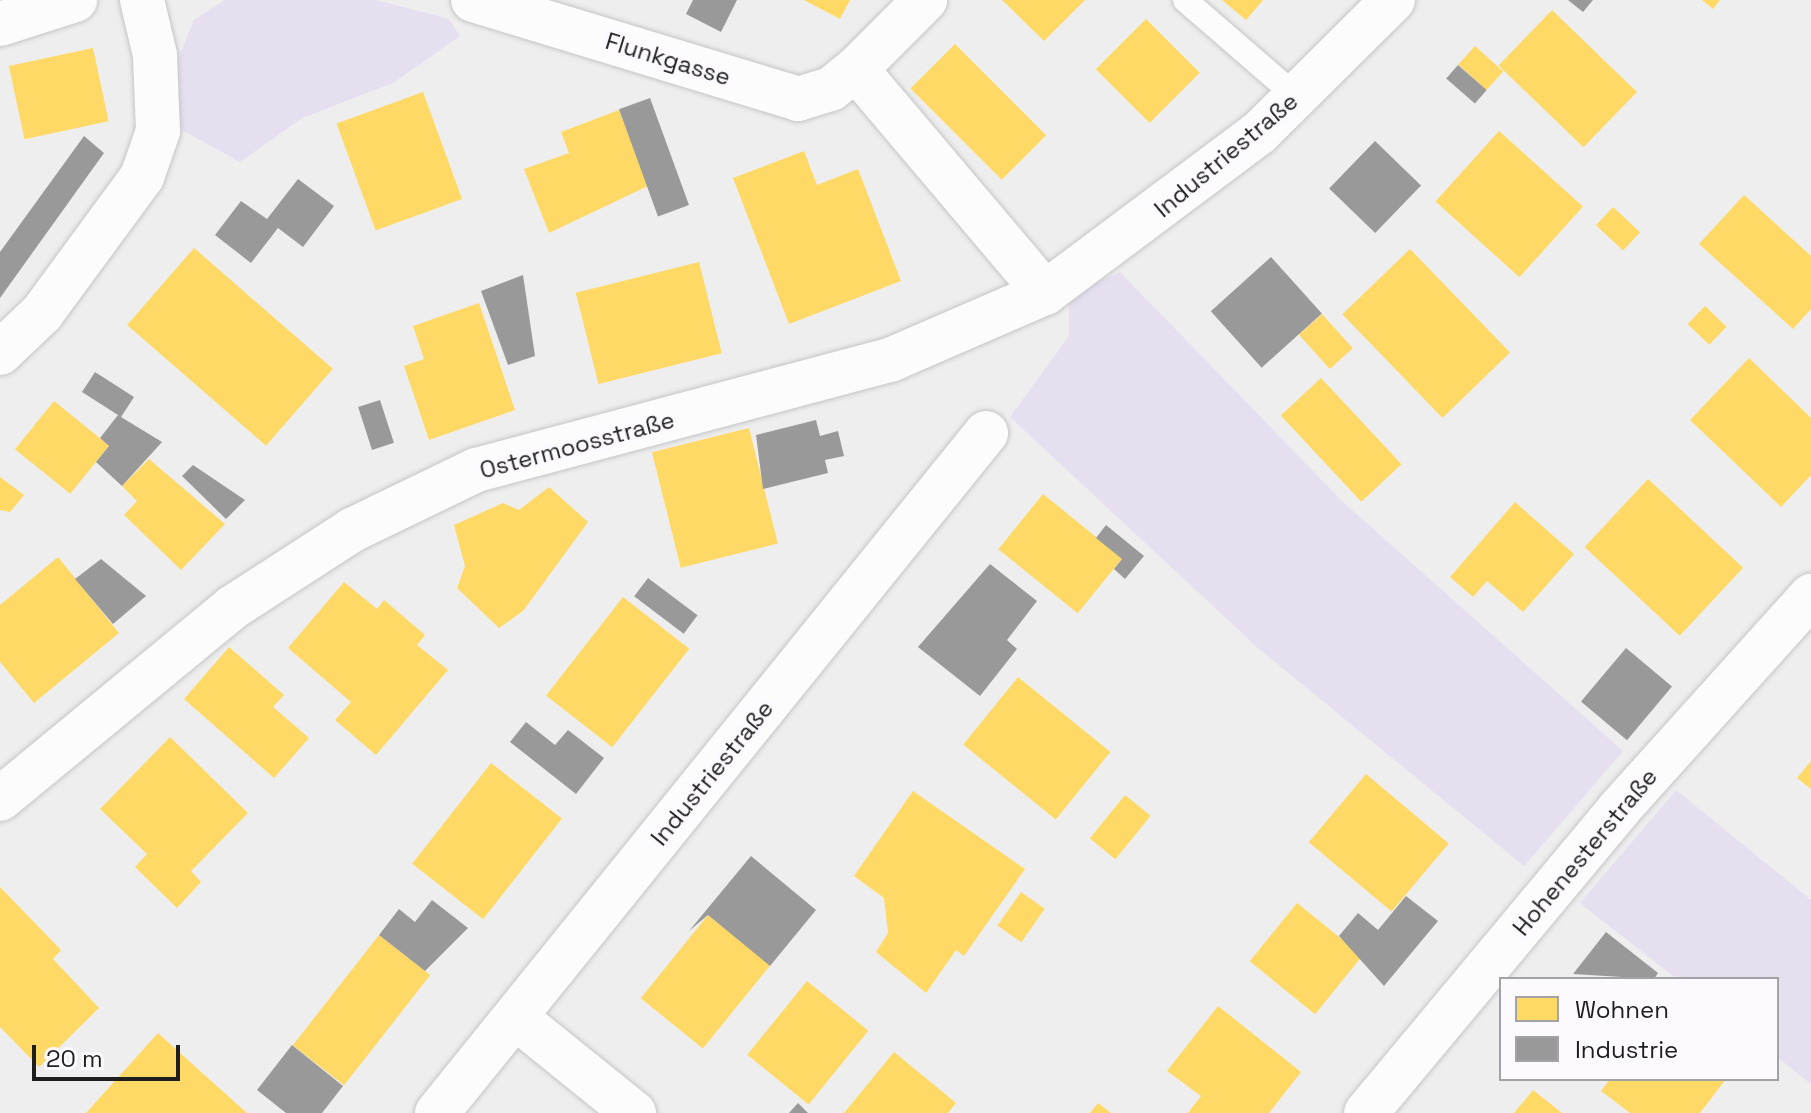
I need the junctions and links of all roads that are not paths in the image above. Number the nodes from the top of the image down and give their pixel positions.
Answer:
1 (75, 0) edge
2 (142, 0) edge
3 (473, 0) edge
4 (925, 0) edge
5 (1185, 0) edge
6 (1393, 0) edge
7 (0, 24) edge
8 (856, 69) junction
9 (1296, 96) junction
10 (1045, 293) junction
11 (0, 353) edge
12 (986, 433) dead end
13 (1811, 596) edge
14 (0, 799) edge
15 (515, 1017) junction
16 (437, 1113) edge
17 (634, 1113) edge
18 (1366, 1113) edge

1 - 7 street
2 - 11 street
3 - 8 street, Flunkgasse
4 - 8 street, Flunkgasse
5 - 9 lane
6 - 9 street, Industriestraße
8 - 10 street
9 - 10 street, Industriestraße
10 - 14 street, Ostermoosstraße
12 - 15 street, Industriestraße
13 - 18 street, Hohenesterstraße
15 - 16 street, Industriestraße
15 - 17 street

